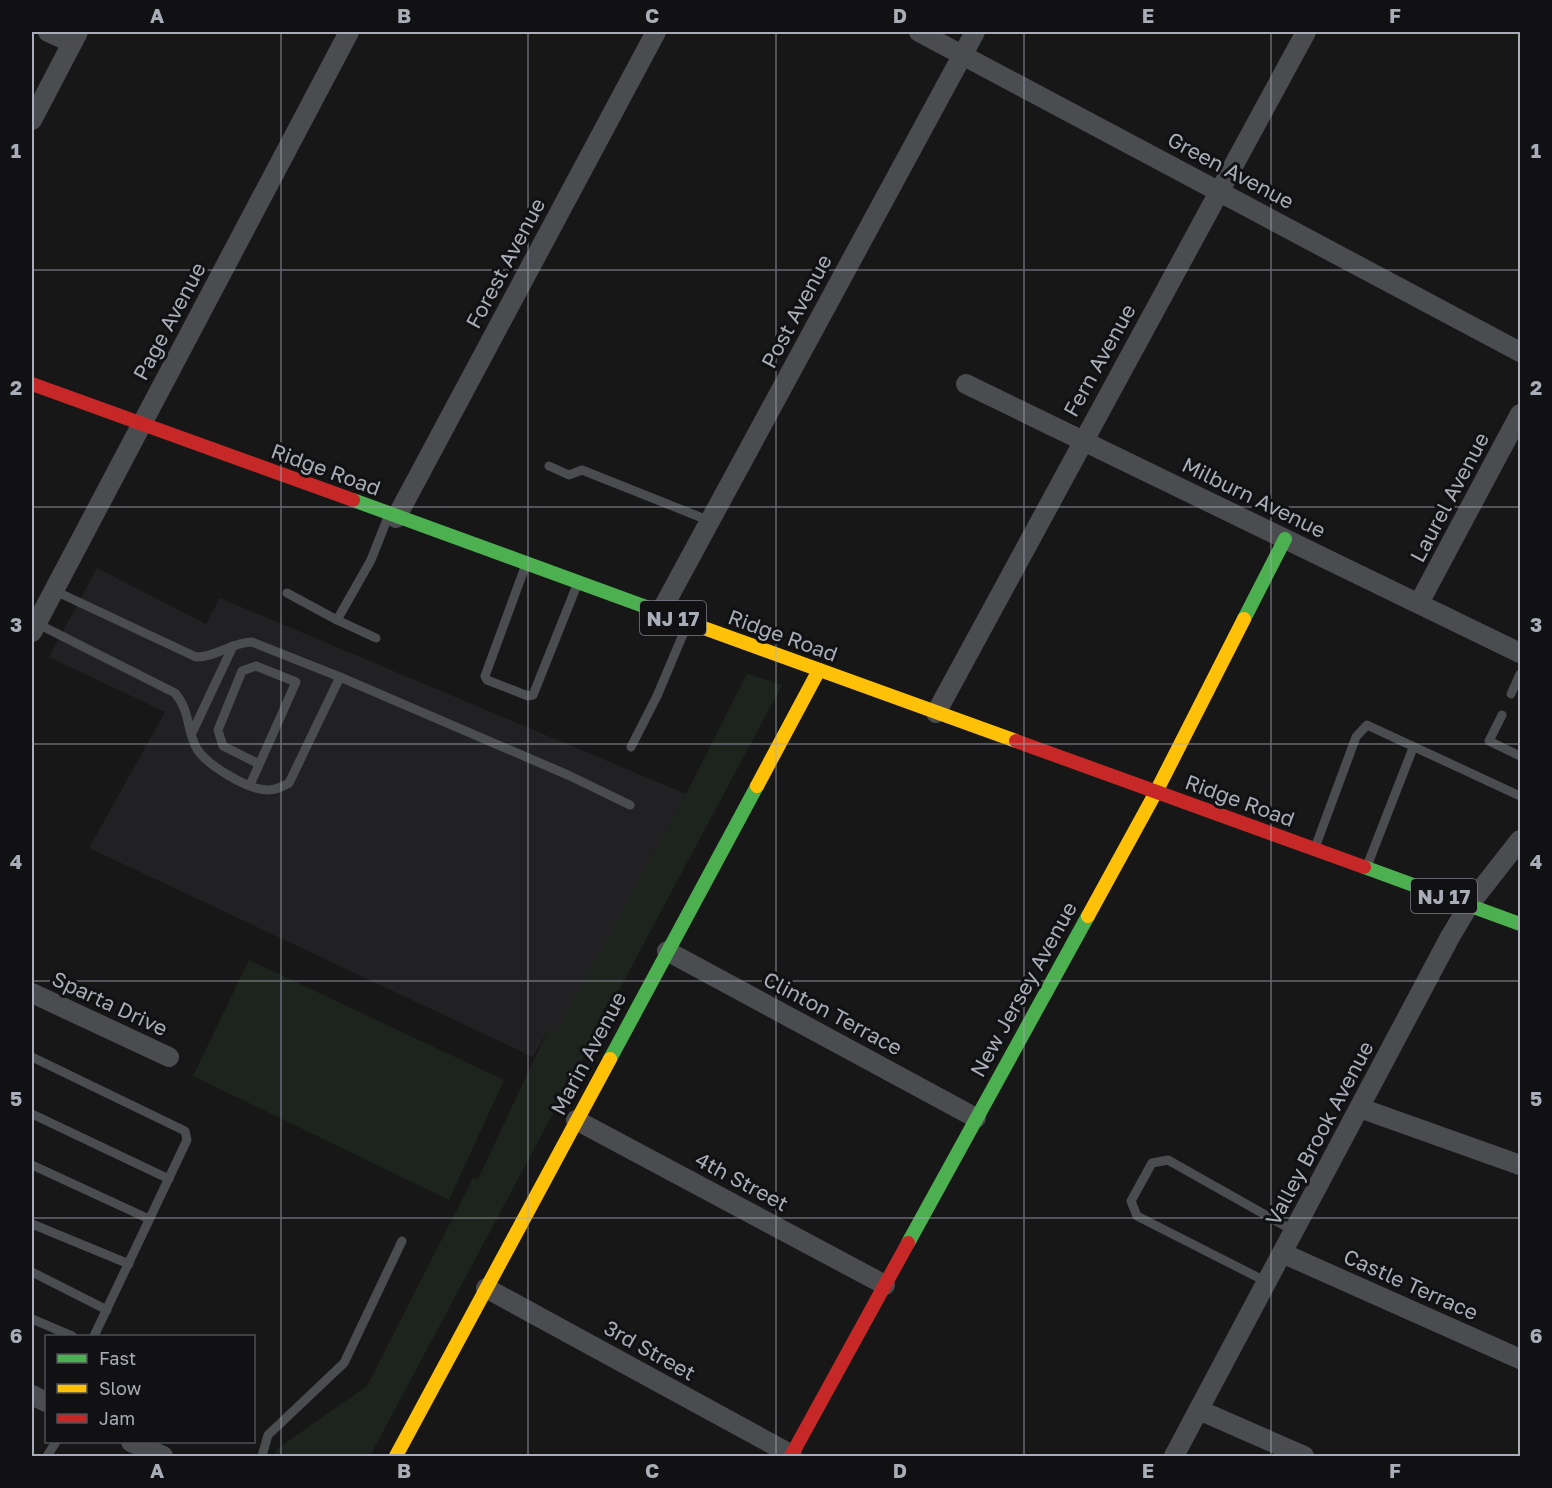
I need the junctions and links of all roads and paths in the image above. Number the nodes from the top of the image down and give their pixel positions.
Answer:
1 (48, 32) edge
2 (349, 32) edge
3 (656, 32) edge
4 (919, 32) edge
5 (975, 32) edge
6 (1306, 32) edge
7 (75, 37) edge
8 (963, 54) junction
9 (32, 120) edge
10 (1219, 191) junction
11 (1521, 352) edge
12 (32, 384) edge
13 (966, 384) dead end
14 (1521, 414) edge
15 (141, 424) junction
16 (1083, 441) junction
17 (549, 466) dead end
18 (392, 516) junction
19 (710, 521) junction
20 (1285, 538) junction
21 (526, 564) junction
22 (577, 583) junction
23 (53, 590) junction
24 (287, 593) dead end
25 (1419, 603) junction
26 (660, 613) junction
27 (337, 620) junction
28 (688, 623) junction
29 (33, 624) edge
30 (376, 638) dead end
31 (233, 646) junction
32 (1521, 653) edge
33 (819, 670) junction
34 (1521, 674) edge
35 (340, 677) junction
36 (1511, 694) dead end
37 (936, 713) junction
38 (1502, 715) dead end
39 (192, 734) junction
40 (630, 747) dead end
41 (1413, 748) junction
42 (1521, 756) edge
43 (259, 764) junction
44 (250, 784) junction
45 (1156, 792) junction
46 (1521, 796) edge
47 (630, 805) dead end
48 (1521, 840) edge
49 (1314, 849) junction
50 (1366, 868) junction
51 (1469, 905) junction
52 (1521, 924) edge
53 (667, 951) junction
54 (32, 993) edge
55 (32, 1057) edge
56 (169, 1057) dead end
57 (1360, 1108) junction
58 (32, 1114) edge
59 (976, 1118) junction
60 (576, 1120) junction
61 (32, 1165) edge
62 (1521, 1165) edge
63 (169, 1179) junction
64 (149, 1219) junction
65 (32, 1224) edge
66 (1294, 1231) junction
67 (402, 1241) dead end
68 (1282, 1253) junction
69 (129, 1264) junction
70 (32, 1272) edge
71 (1267, 1282) junction
72 (885, 1285) junction
73 (486, 1288) junction
74 (106, 1310) junction
75 (32, 1319) edge
76 (70, 1335) edge
77 (94, 1335) edge
78 (1521, 1359) edge
79 (1199, 1410) junction
80 (55, 1443) edge
81 (132, 1443) edge
82 (47, 1456) edge
83 (162, 1456) edge
84 (262, 1456) edge
85 (396, 1456) edge
86 (791, 1456) edge
87 (1174, 1456) edge
88 (1304, 1456) edge

1 - 7 street
2 - 15 street, Page Avenue
3 - 18 street, Forest Avenue
4 - 8 street, Green Avenue
5 - 8 street, Post Avenue
6 - 10 street, Fern Avenue
7 - 9 street
8 - 10 street, Green Avenue
8 - 19 street, Post Avenue
10 - 11 street, Green Avenue
10 - 16 street, Fern Avenue
12 - 15 street, Ridge Road / NJ 17
13 - 16 street, Milburn Avenue
14 - 25 street, Laurel Avenue
15 - 18 street, Ridge Road / NJ 17
15 - 23 street, Page Avenue
16 - 20 street, Milburn Avenue
16 - 37 street, Fern Avenue
17 - 19 lane
18 - 21 street, Ridge Road / NJ 17
18 - 27 lane
19 - 26 street, Post Avenue
20 - 25 street, Milburn Avenue
20 - 45 street, New Jersey Avenue
21 - 22 street, Ridge Road / NJ 17
21 - 22 lane
22 - 26 street, Ridge Road / NJ 17
23 - 29 street, Page Avenue
23 - 31 lane
24 - 27 lane
25 - 32 street, Milburn Avenue
26 - 28 street, Ridge Road / NJ 17
27 - 30 lane
28 - 33 street, Ridge Road / NJ 17
28 - 40 lane
29 - 39 lane
31 - 35 lane
31 - 39 lane
33 - 37 street, Ridge Road / NJ 17
33 - 53 street, Marin Avenue
34 - 36 lane
35 - 44 lane
35 - 47 lane
37 - 45 street, Ridge Road / NJ 17
38 - 42 lane
39 - 44 lane
41 - 46 lane
41 - 49 lane
41 - 50 lane
43 - 43 lane
43 - 44 lane
45 - 49 street, Ridge Road / NJ 17
45 - 59 street, New Jersey Avenue
48 - 51 street, Valley Brook Avenue
49 - 50 street, Ridge Road / NJ 17
50 - 51 street, Ridge Road / NJ 17
51 - 52 street, Ridge Road / NJ 17
51 - 57 street, Valley Brook Avenue
53 - 59 street, Clinton Terrace
53 - 60 street, Marin Avenue
54 - 56 street, Sparta Drive
55 - 63 lane
57 - 62 street
57 - 66 street, Valley Brook Avenue
58 - 63 lane
59 - 72 street, New Jersey Avenue
60 - 72 street, 4th Street
60 - 73 street, Marin Avenue
61 - 64 lane
63 - 64 lane
64 - 69 lane
65 - 69 lane
66 - 68 street, Valley Brook Avenue
66 - 71 lane
67 - 84 lane
68 - 71 street, Valley Brook Avenue
68 - 78 street, Castle Terrace
69 - 74 lane
70 - 74 lane
71 - 79 street, Valley Brook Avenue
72 - 86 street, New Jersey Avenue
73 - 85 street, Marin Avenue
73 - 86 street, 3rd Street
74 - 77 lane
75 - 76 lane
79 - 87 street, Valley Brook Avenue
79 - 88 street
80 - 82 lane
81 - 83 street

